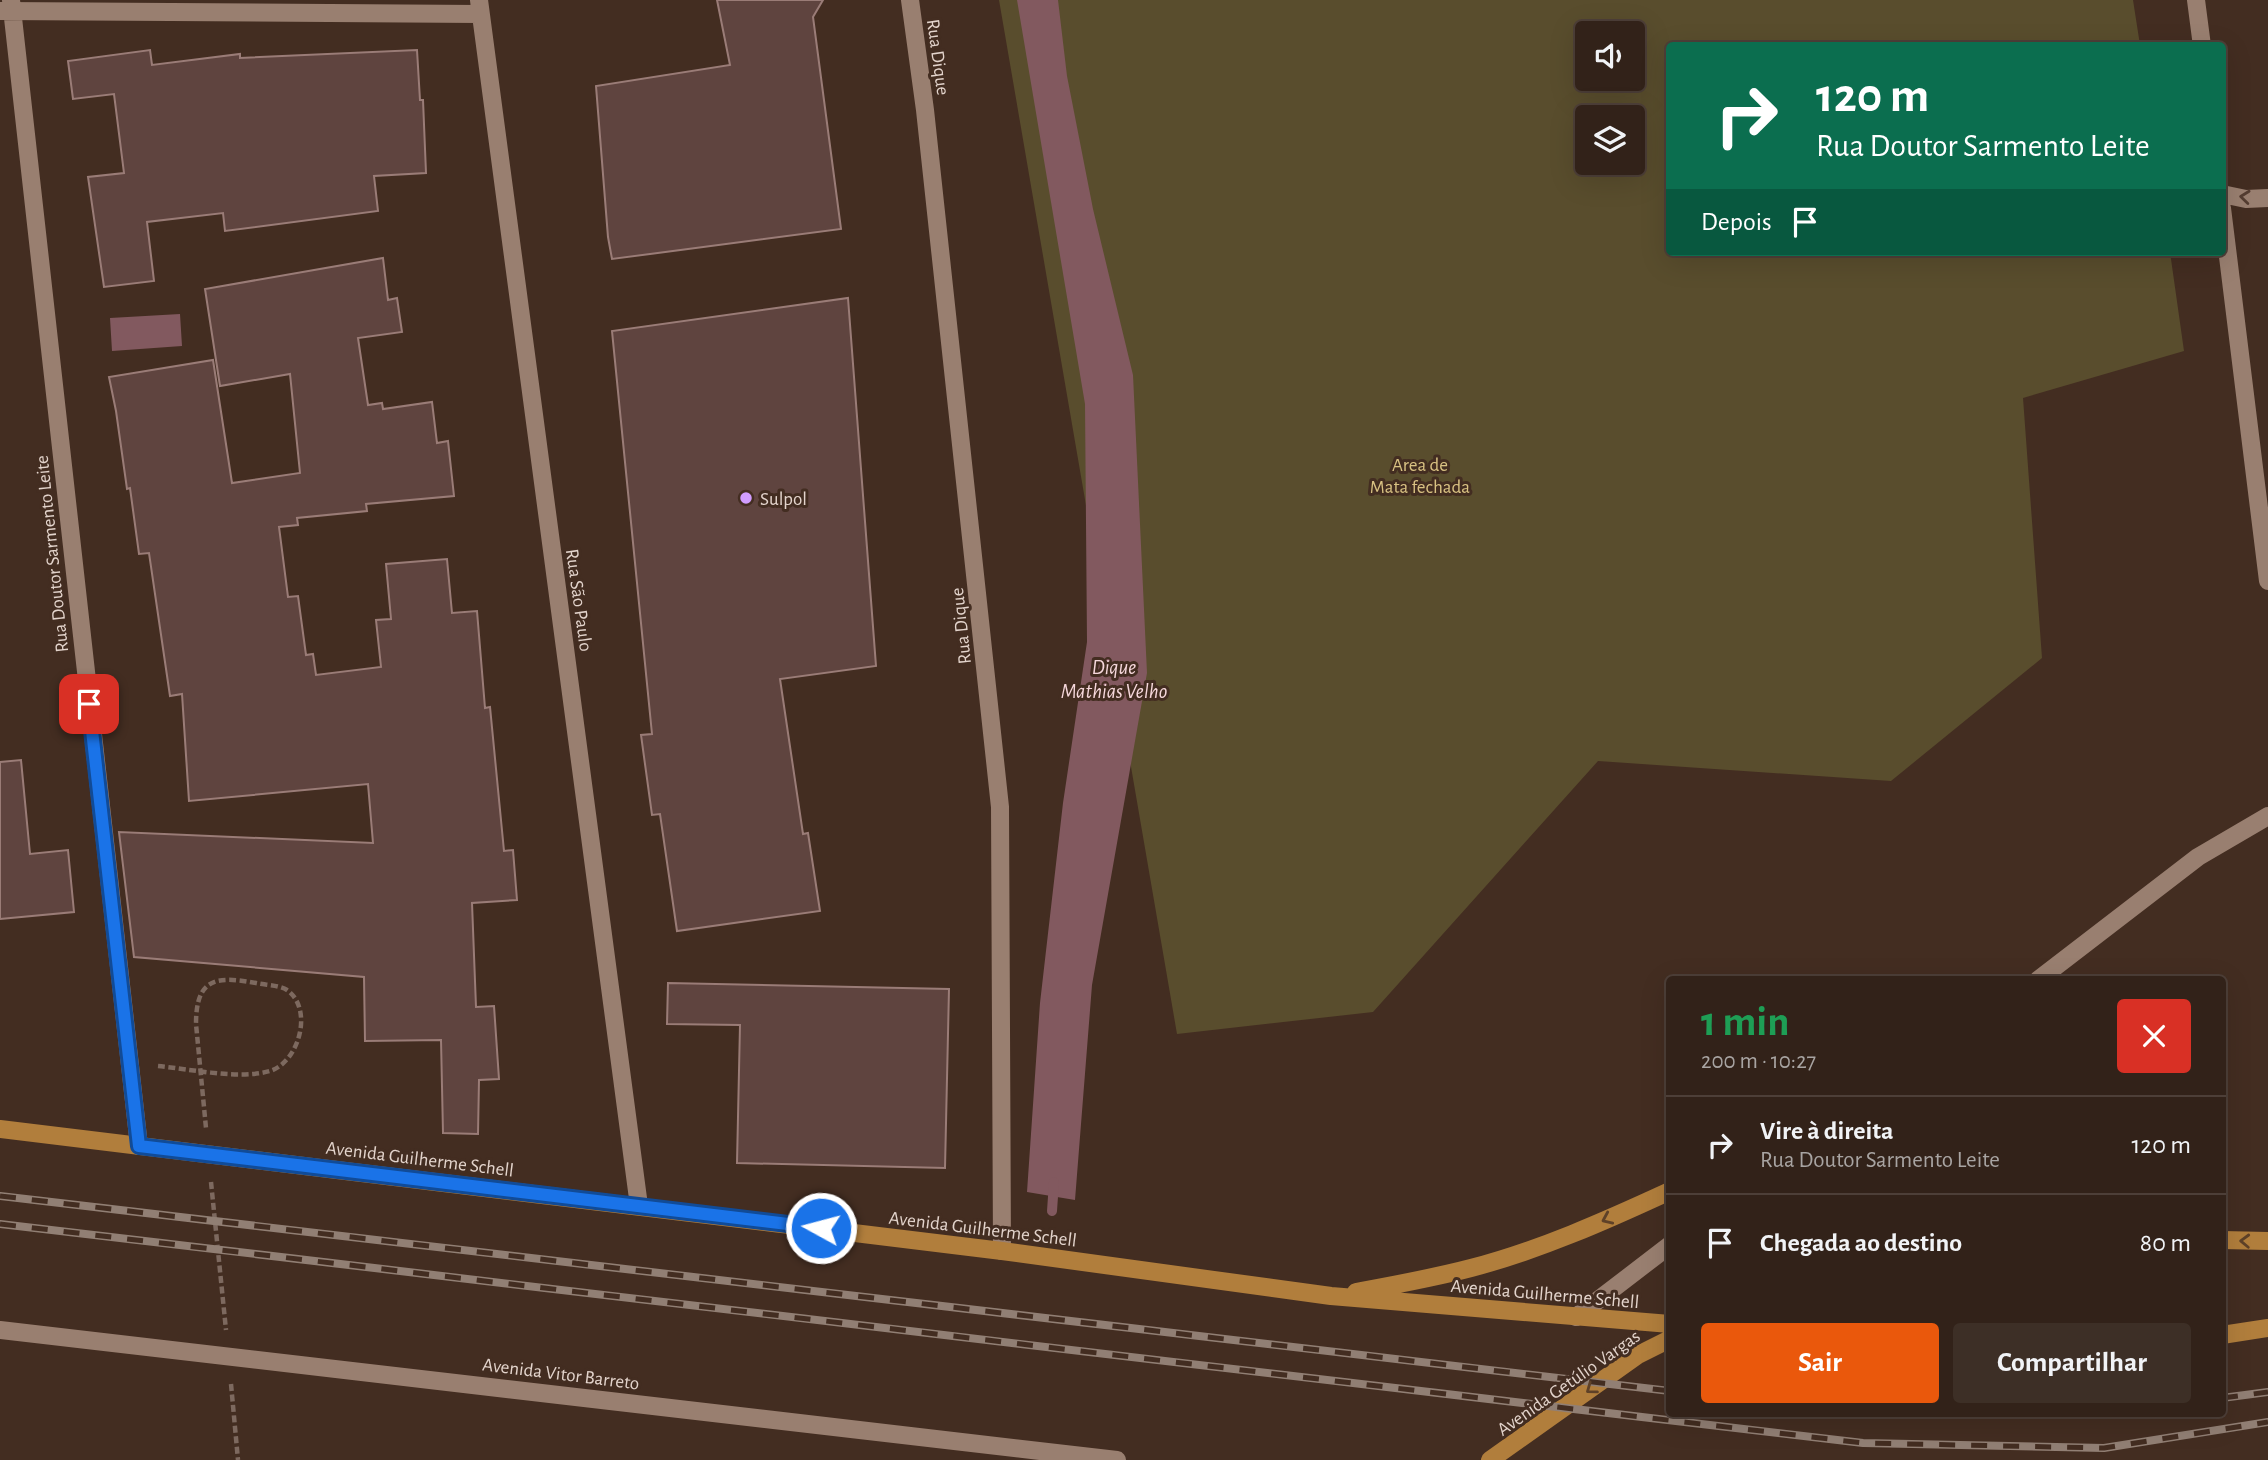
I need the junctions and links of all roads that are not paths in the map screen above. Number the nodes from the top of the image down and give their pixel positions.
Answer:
1 (910, 0) edge
2 (2196, 0) edge
3 (480, 7) edge
4 (8, 8) edge
5 (2201, 42) edge
6 (2226, 195) edge
7 (2268, 198) edge
8 (2226, 240) edge
9 (2268, 581) edge
10 (2268, 816) edge
11 (2043, 976) edge
12 (0, 1129) edge
13 (139, 1146) junction
14 (1666, 1193) edge
15 (639, 1206) junction
16 (2226, 1240) edge
17 (2268, 1241) edge
18 (1666, 1248) edge
19 (1002, 1251) junction
20 (1331, 1296) junction
21 (1576, 1317) junction
22 (1666, 1324) edge
23 (2268, 1328) edge
24 (0, 1330) edge
25 (2226, 1334) edge
26 (1666, 1341) edge
27 (1116, 1460) edge
28 (1490, 1460) edge

1 - 19 street, Rua Dique
2 - 5 street
3 - 4 street
3 - 15 street, Rua São Paulo
4 - 13 street, Rua Doutor Sarmento Leite
7 -> 6 street
8 - 9 street
10 - 11 street
12 - 13 main road, Avenida Guilherme Schell
13 - 15 main road, Avenida Guilherme Schell
14 -> 20 main road
15 - 19 main road, Avenida Guilherme Schell
17 -> 16 main road
18 - 21 street
19 - 20 main road, Avenida Guilherme Schell
20 - 21 main road, Avenida Guilherme Schell
21 - 22 main road, Avenida Guilherme Schell
23 - 25 main road
24 - 27 street, Avenida Vitor Barreto
26 -> 28 main road, Avenida Getúlio Vargas

